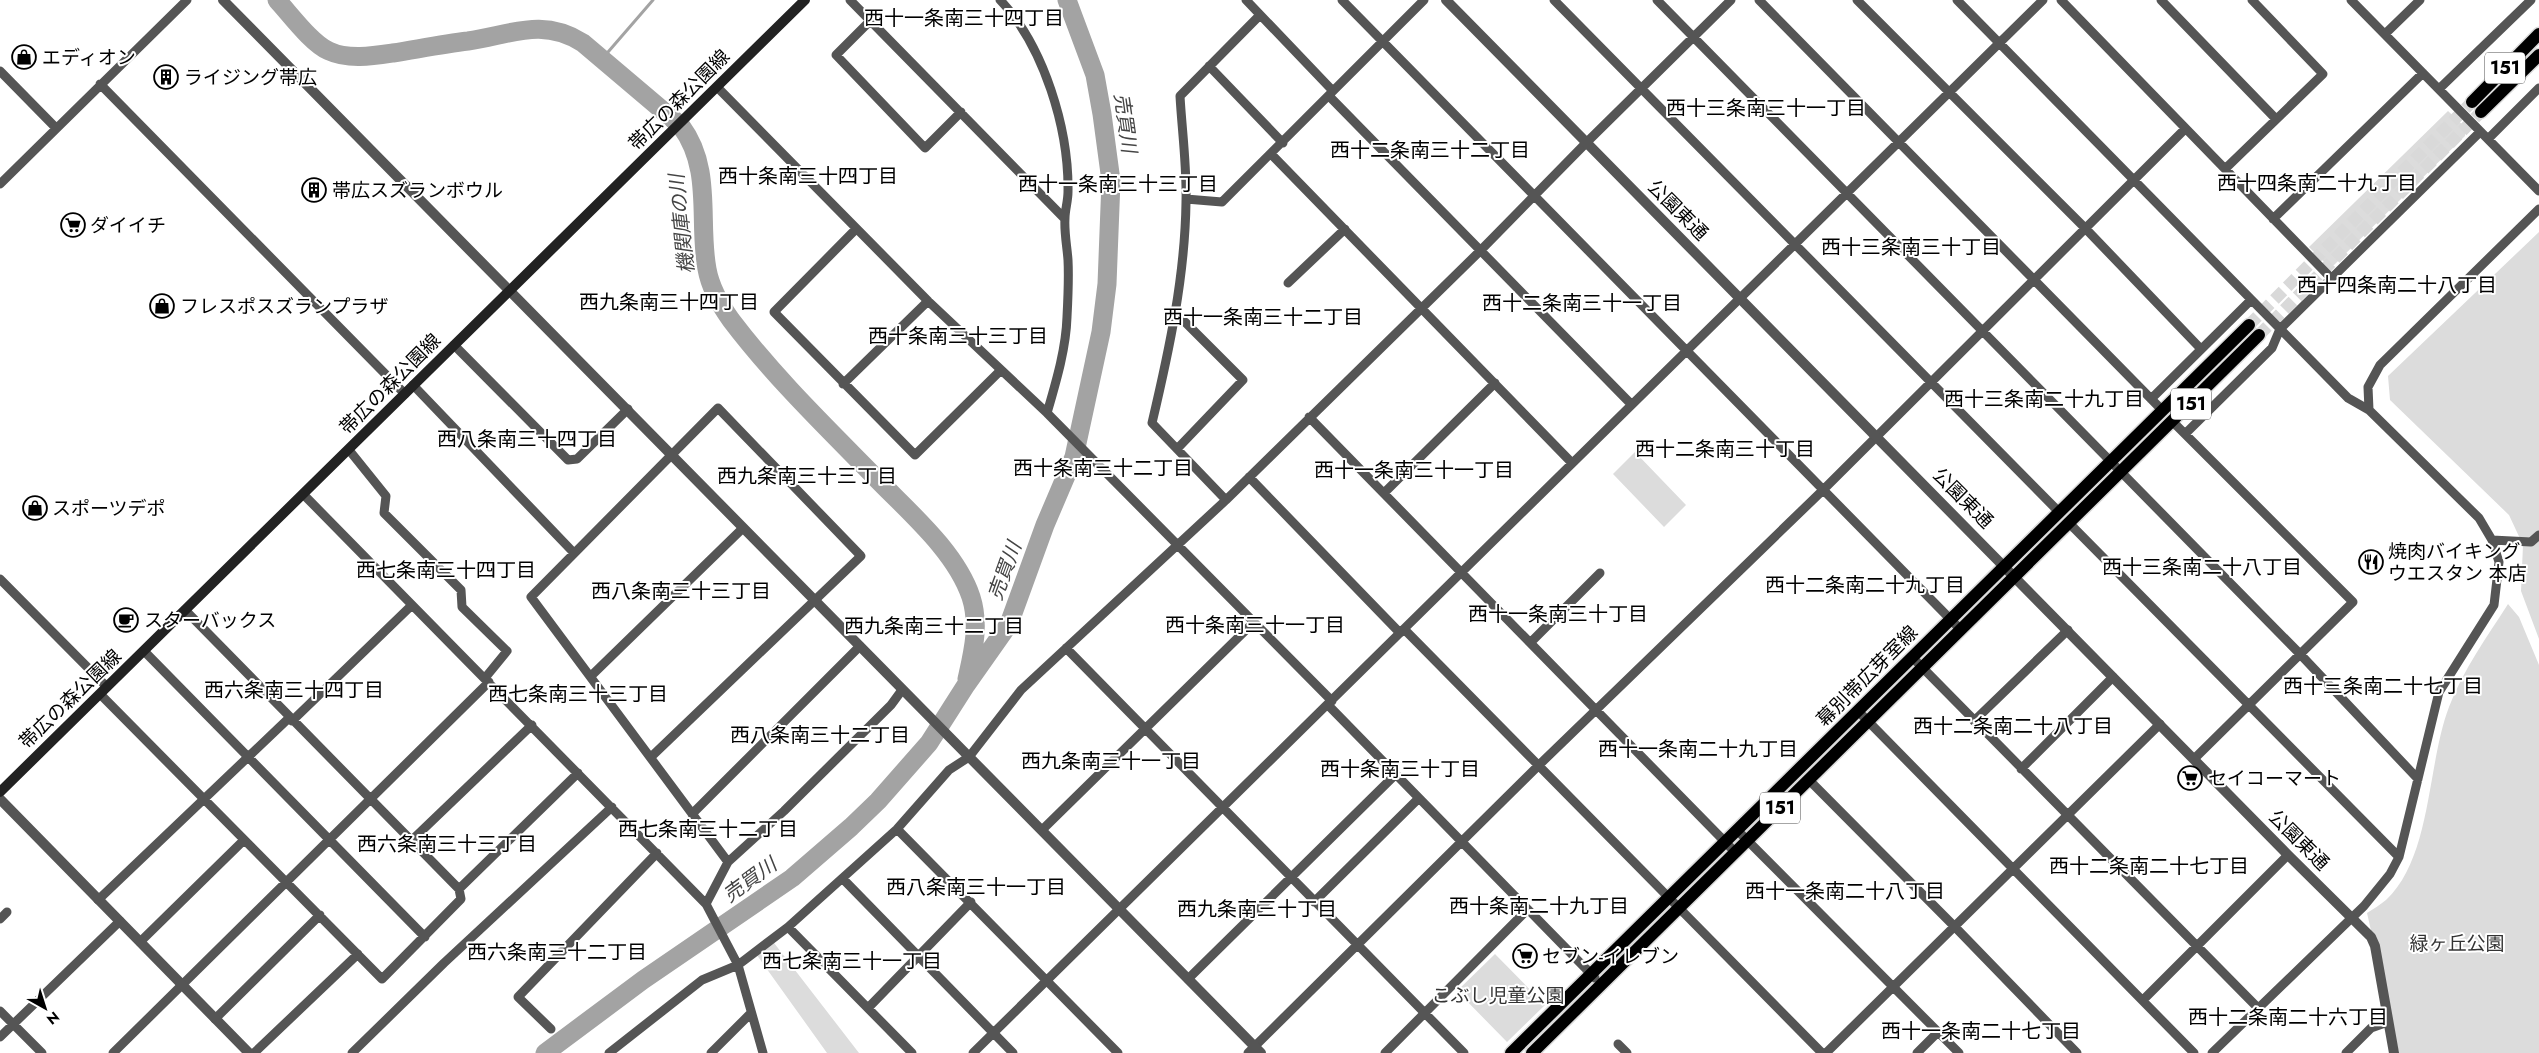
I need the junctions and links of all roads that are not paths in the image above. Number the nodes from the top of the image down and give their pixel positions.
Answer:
1 (187, 0) edge
2 (223, 0) edge
3 (805, 0) edge
4 (850, 0) edge
5 (1000, 0) edge
6 (1246, 0) edge
7 (1342, 0) edge
8 (1424, 0) edge
9 (1446, 0) edge
10 (1554, 0) edge
11 (1657, 0) edge
12 (1731, 0) edge
13 (1758, 0) edge
14 (1856, 0) edge
15 (1957, 0) edge
16 (2043, 0) edge
17 (2061, 0) edge
18 (2161, 0) edge
19 (2252, 0) edge
20 (2350, 0) edge
21 (2420, 0) edge
22 (2531, 0) edge
23 (1260, 14) junction
24 (870, 21) junction
25 (2385, 34) junction
26 (2539, 34) edge
27 (1694, 38) junction
28 (1382, 42) junction
29 (2000, 44) junction
30 (2539, 55) edge
31 (1209, 66) junction
32 (0, 71) edge
33 (2423, 73) junction
34 (100, 84) junction
35 (717, 87) junction
36 (1642, 88) junction
37 (2539, 88) edge
38 (2439, 89) junction
39 (1950, 92) junction
40 (1331, 93) junction
41 (2472, 102) tunnel mouth
42 (961, 112) junction
43 (2482, 112) tunnel mouth
44 (2276, 119) junction
45 (56, 128) junction
46 (2185, 129) junction
47 (2480, 132) junction
48 (2488, 139) junction
49 (1283, 142) junction
50 (1586, 143) junction
51 (1898, 143) junction
52 (1272, 154) junction
53 (2225, 169) junction
54 (2133, 180) junction
55 (0, 184) edge
56 (2539, 191) edge
57 (1846, 193) junction
58 (1534, 196) junction
59 (1186, 199) junction
60 (2539, 210) edge
61 (1065, 219) junction
62 (2273, 219) junction
63 (2085, 228) junction
64 (856, 229) junction
65 (1345, 229) junction
66 (1794, 244) junction
67 (1480, 251) junction
68 (2331, 278) junction
69 (2033, 279) junction
70 (1288, 283) dead end
71 (510, 291) junction
72 (1739, 298) junction
73 (2251, 300) junction
74 (928, 301) junction
75 (1420, 307) junction
76 (1174, 318) junction
77 (2249, 325) tunnel mouth
78 (2280, 329) junction
79 (1982, 330) junction
80 (2259, 335) tunnel mouth
81 (454, 345) junction
82 (2201, 349) junction
83 (1686, 350) junction
84 (1001, 370) junction
85 (1930, 382) junction
86 (1495, 383) junction
87 (843, 384) junction
88 (413, 385) junction
89 (405, 394) junction
90 (2151, 399) junction
91 (1631, 404) junction
92 (628, 409) junction
93 (2369, 410) junction
94 (2163, 411) junction
95 (1049, 415) junction
96 (1309, 417) junction
97 (2173, 422) junction
98 (2185, 434) junction
99 (1876, 436) junction
100 (1176, 449) junction
101 (349, 450) junction
102 (672, 453) junction
103 (2111, 462) junction
104 (1572, 463) junction
105 (2121, 473) junction
106 (1249, 477) junction
107 (1822, 491) junction
108 (1384, 493) junction
109 (303, 494) junction
110 (1226, 500) junction
111 (2059, 512) junction
112 (2070, 524) junction
113 (743, 528) junction
114 (2539, 534) edge
115 (2492, 540) junction
116 (1178, 545) junction
117 (574, 553) junction
118 (2005, 566) junction
119 (1462, 572) junction
120 (1600, 573) dead end
121 (2015, 577) junction
122 (0, 579) edge
123 (814, 600) junction
124 (412, 604) junction
125 (185, 610) junction
126 (1950, 619) junction
127 (1254, 622) junction
128 (1961, 630) junction
129 (2068, 630) junction
130 (1402, 631) junction
131 (1531, 642) junction
132 (860, 646) junction
133 (1066, 648) junction
134 (144, 651) junction
135 (2300, 654) junction
136 (1912, 657) junction
137 (1922, 668) junction
138 (591, 676) junction
139 (2113, 677) junction
140 (487, 680) junction
141 (902, 690) junction
142 (104, 691) junction
143 (1330, 703) junction
144 (2249, 705) junction
145 (1597, 711) junction
146 (1858, 711) junction
147 (291, 719) junction
148 (1868, 721) junction
149 (1974, 721) junction
150 (2160, 724) junction
151 (532, 725) junction
152 (1147, 728) junction
153 (651, 757) junction
154 (969, 757) junction
155 (247, 758) junction
156 (2194, 759) junction
157 (1538, 766) junction
158 (2021, 769) junction
159 (578, 773) junction
160 (1395, 775) junction
161 (2418, 779) junction
162 (1808, 780) junction
163 (0, 792) edge
164 (1418, 799) junction
165 (0, 800) edge
166 (204, 800) junction
167 (370, 800) junction
168 (612, 807) junction
169 (1223, 808) junction
170 (692, 814) junction
171 (2068, 816) junction
172 (897, 829) junction
173 (1042, 830) junction
174 (1737, 830) junction
175 (244, 840) junction
176 (330, 841) junction
177 (411, 841) junction
178 (1747, 841) junction
179 (1725, 842) junction
180 (1461, 843) junction
181 (657, 852) junction
182 (1735, 852) junction
183 (2288, 855) junction
184 (2399, 857) junction
185 (728, 862) junction
186 (2014, 869) junction
187 (1291, 878) junction
188 (843, 879) junction
189 (287, 884) junction
190 (459, 889) junction
191 (1668, 897) junction
192 (98, 900) junction
193 (971, 902) junction
194 (1314, 902) junction
195 (708, 907) junction
196 (1679, 908) junction
197 (1118, 910) junction
198 (1527, 910) junction
199 (7, 912) dead end
200 (320, 915) junction
201 (2352, 916) junction
202 (0, 919) edge
203 (120, 921) junction
204 (1955, 926) junction
205 (788, 927) junction
206 (425, 937) junction
207 (140, 942) junction
208 (1357, 945) junction
209 (2196, 946) junction
210 (358, 954) junction
211 (918, 957) junction
212 (736, 961) junction
213 (1591, 974) junction
214 (1188, 979) junction
215 (1047, 980) junction
216 (183, 985) junction
217 (1602, 985) junction
218 (1895, 986) junction
219 (2143, 1000) junction
220 (868, 1008) junction
221 (2258, 1008) junction
222 (0, 1011) edge
223 (751, 1013) junction
224 (1425, 1013) junction
225 (216, 1019) junction
226 (2388, 1022) junction
227 (13, 1024) junction
228 (551, 1029) dead end
229 (1938, 1032) junction
230 (994, 1033) junction
231 (0, 1037) edge
232 (1524, 1040) junction
233 (1618, 1044) dead end
234 (244, 1051) edge
235 (1254, 1051) edge
236 (1115, 1052) edge
237 (1535, 1052) edge
238 (42, 1053) edge
239 (114, 1053) edge
240 (254, 1053) edge
241 (352, 1053) edge
242 (608, 1053) edge
243 (711, 1053) edge
244 (763, 1053) edge
245 (912, 1053) edge
246 (973, 1053) edge
247 (1013, 1053) edge
248 (1385, 1053) edge
249 (1464, 1053) edge
250 (1511, 1053) edge
251 (1627, 1053) edge
252 (1822, 1053) edge
253 (1826, 1053) edge
254 (1917, 1053) edge
255 (1959, 1053) edge
256 (2077, 1053) edge
257 (2194, 1053) edge
258 (2212, 1053) edge
259 (2346, 1053) edge
260 (2394, 1053) edge

1 - 34 street
2 - 71 street
3 - 35 main road, 帯広の森公園線
4 - 24 street
5 - 61 street
6 - 23 street
7 - 28 street
8 - 28 street
9 - 50 street, 公園東通
10 - 36 street
11 - 27 street
12 - 27 street
13 - 51 street
14 - 39 street
15 - 29 street
16 - 29 street
17 - 46 street
18 - 44 street
19 - 44 street
20 - 25 street
21 - 25 street
22 - 38 street
23 - 31 street
23 - 40 street
24 - 42 street
24 - 42 street
25 - 33 street
26 - 41 main road, 151
27 - 36 street
27 - 57 street
28 - 40 street
28 - 58 street
29 - 39 street
29 - 54 street
30 - 43 main road, 151
31 - 49 street
31 - 59 street
32 - 45 street
33 - 38 street
33 - 62 street
34 - 45 street
34 - 89 street
35 - 64 street
35 - 71 main road, 帯広の森公園線
36 - 50 street
36 - 66 street
37 - 48 street
38 - 47 street
39 - 51 street
39 - 63 street
40 - 49 street
40 - 67 street
42 - 61 street
44 - 53 street
45 - 55 street
46 - 53 street
46 - 54 street
47 - 48 street
47 - 68 street
48 - 56 street
49 - 52 street
50 - 58 street
50 - 72 street, 公園東通
51 - 57 street
51 - 69 street
52 - 59 street
52 - 65 street
53 - 62 street
54 - 63 street
54 - 73 street
57 - 66 street
57 - 79 street
58 - 67 street
58 - 83 street
59 - 76 street
60 - 93 street
61 - 95 street
62 - 68 street
63 - 69 street
63 - 82 street
64 - 74 street
64 - 87 street
65 - 70 street
65 - 75 street
66 - 72 street
66 - 85 street
67 - 75 street
67 - 91 street
68 - 78 street
69 - 79 street
69 - 90 street
71 - 81 main road, 帯広の森公園線
71 - 92 street
72 - 83 street
72 - 99 street, 公園東通
73 - 78 street
73 - 82 street
74 - 84 street
74 - 87 street
75 - 86 street
75 - 96 street
76 - 100 street
76 - 100 street
77 - 94 main road, 幕別帯広芽室線 / 151
78 - 93 street
78 - 98 street
79 - 85 street
79 - 103 street
80 - 97 main road, 幕別帯広芽室線 / 151
81 - 88 main road, 帯広の森公園線
81 - 92 street
82 - 90 street
83 - 91 street
83 - 107 street
84 - 87 street
84 - 95 street
85 - 99 street
85 - 111 street
86 - 104 street
86 - 108 street
88 - 89 main road, 帯広の森公園線
88 - 117 street
89 - 101 main road, 帯広の森公園線
90 - 94 street
91 - 104 street
92 - 102 street
93 - 115 street
94 - 103 main road, 幕別帯広芽室線 / 151
95 - 116 street
96 - 106 street
96 - 108 street
97 - 98 street
97 - 105 main road, 幕別帯広芽室線 / 151
98 - 135 street
99 - 107 street
99 - 118 street, 公園東通
100 - 110 street
101 - 109 main road, 帯広の森公園線
101 - 140 street
102 - 113 street
102 - 117 street
102 - 123 street
103 - 105 street
103 - 111 main road, 幕別帯広芽室線 / 151
104 - 119 street
105 - 112 main road, 幕別帯広芽室線 / 151
105 - 135 street
106 - 110 street
106 - 130 street
107 - 126 street
107 - 145 street
108 - 119 street
109 - 124 street
109 - 125 main road, 帯広の森公園線
110 - 116 street
111 - 118 main road, 幕別帯広芽室線 / 151
112 - 121 main road, 幕別帯広芽室線 / 151
112 - 144 street
113 - 123 street
113 - 138 street
114 - 115 street
115 - 161 street
116 - 127 street
116 - 133 street
117 - 138 street
118 - 121 street, 公園東通
118 - 126 main road, 幕別帯広芽室線 / 151
119 - 130 street
119 - 131 street
120 - 131 street
121 - 128 main road, 幕別帯広芽室線 / 151
121 - 129 street, 公園東通
122 - 142 street
123 - 132 street
123 - 153 street
124 - 140 street
124 - 147 street
125 - 134 main road, 帯広の森公園線
125 - 147 street
126 - 128 street
126 - 136 main road, 幕別帯広芽室線 / 151
127 - 143 street
127 - 152 street
128 - 137 main road, 幕別帯広芽室線 / 151
129 - 139 street, 公園東通
129 - 149 street
130 - 143 street
130 - 157 street
131 - 145 street
132 - 141 street
132 - 170 street
133 - 152 street
133 - 154 street
134 - 142 main road, 帯広の森公園線
134 - 155 street
135 - 144 street
135 - 161 street
136 - 137 street
136 - 146 main road, 幕別帯広芽室線 / 151
137 - 148 main road, 幕別帯広芽室線 / 151
137 - 149 street
138 - 153 street
139 - 150 street, 公園東通
139 - 158 street
140 - 151 street
140 - 167 street
141 - 154 street
141 - 185 street
142 - 163 main road, 帯広の森公園線
142 - 166 street
143 - 160 street
143 - 169 street
144 - 156 street
144 - 184 street
145 - 157 street
145 - 179 street
146 - 148 street
146 - 174 main road, 幕別帯広芽室線 / 151
147 - 155 street
147 - 167 street
148 - 162 main road, 幕別帯広芽室線 / 151
148 - 186 street
149 - 158 street
150 - 156 street, 公園東通
150 - 171 street
151 - 159 street
151 - 177 street
152 - 169 street
152 - 173 street
153 - 170 street
154 - 172 street
154 - 173 street
155 - 166 street
155 - 176 street
156 - 183 street, 公園東通
157 - 180 street
157 - 191 street
158 - 171 street
159 - 168 street
159 - 190 street
160 - 164 street
160 - 187 street
161 - 184 street
162 - 178 main road, 幕別帯広芽室線 / 151
162 - 204 street
164 - 180 street
164 - 194 street
165 - 192 street
166 - 175 street
166 - 192 street
167 - 176 street
167 - 177 street
168 - 181 street
168 - 241 street
169 - 187 street
169 - 197 street
170 - 185 street
171 - 186 street
171 - 209 street
172 - 188 street
172 - 193 street
173 - 197 street
174 - 178 street
174 - 179 main road, 幕別帯広芽室線 / 151
175 - 189 street
175 - 207 street
176 - 189 street
176 - 206 street
177 - 190 street
178 - 182 main road, 幕別帯広芽室線 / 151
178 - 218 street
179 - 182 street
179 - 191 main road, 幕別帯広芽室線 / 151
180 - 198 street
180 - 208 street
181 - 195 street
181 - 228 street
182 - 196 main road, 幕別帯広芽室線 / 151
183 - 201 street, 公園東通
183 - 209 street
184 - 201 street
185 - 195 street
186 - 204 street
186 - 219 street
187 - 194 street
187 - 214 street
188 - 205 street
188 - 211 street
189 - 200 street
189 - 216 street
190 - 206 street
191 - 196 street
191 - 213 main road, 幕別帯広芽室線 / 151
192 - 203 street
193 - 211 street
193 - 215 street
194 - 208 street
195 - 212 street
196 - 217 main road, 幕別帯広芽室線 / 151
196 - 252 street
197 - 214 street
197 - 215 street
198 - 213 street
198 - 224 street
199 - 202 street
200 - 210 street
200 - 225 street
201 - 221 street
201 - 226 street, 公園東通
203 - 207 street
203 - 227 street
204 - 218 street
204 - 256 street
205 - 212 street
205 - 220 street
206 - 210 street
207 - 216 street
208 - 224 street
208 - 235 street
209 - 219 street
209 - 221 street
210 - 240 street
211 - 220 street
211 - 230 street
212 - 223 street
212 - 242 street
213 - 217 street
213 - 232 main road, 幕別帯広芽室線 / 151
214 - 235 street
215 - 230 street
215 - 236 street
216 - 225 street
216 - 239 street
217 - 237 main road, 幕別帯広芽室線 / 151
218 - 229 street
218 - 253 street
219 - 257 street
220 - 245 street
221 - 258 street
222 - 227 street
223 - 243 street
223 - 244 street
224 - 248 street
224 - 249 street
225 - 234 street
226 - 259 street
226 - 260 street, 公園東通
227 - 231 street
227 - 238 street
229 - 254 street
229 - 255 street
230 - 246 street
230 - 247 street
232 - 237 street
232 - 250 main road, 幕別帯広芽室線 / 151
233 - 251 street

